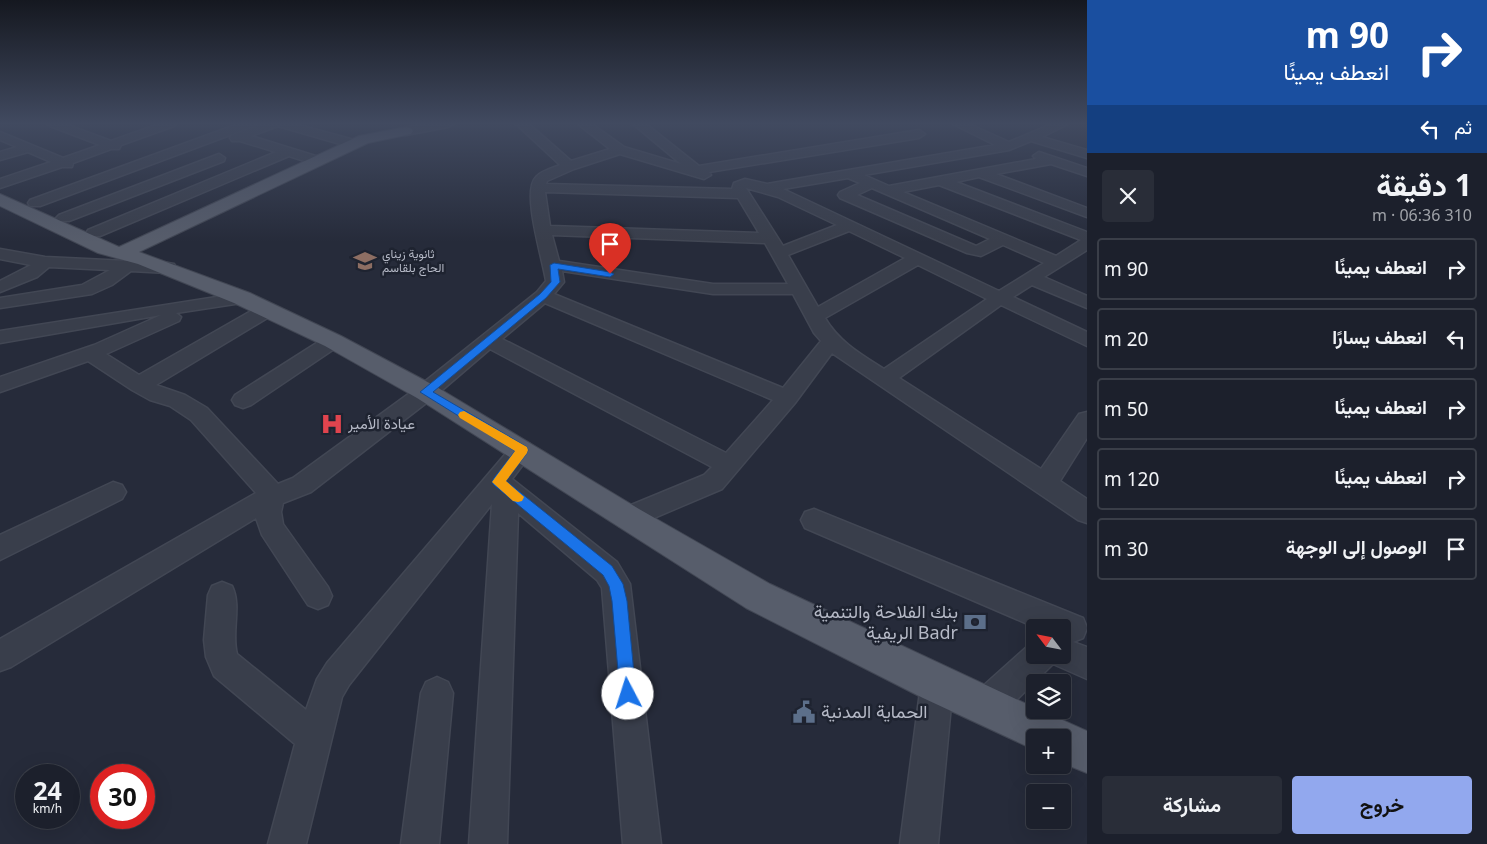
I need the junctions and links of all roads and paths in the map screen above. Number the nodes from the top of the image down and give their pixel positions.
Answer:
1 (57, 163) edge
2 (64, 163) edge
3 (137, 163) edge
4 (206, 163) edge
5 (235, 163) edge
6 (260, 163) edge
7 (312, 163) edge
8 (566, 163) edge
9 (577, 163) edge
10 (667, 163) edge
11 (689, 163) edge
12 (759, 163) edge
13 (905, 163) edge
14 (1031, 163) edge
15 (1062, 163) edge
16 (569, 166) junction
17 (249, 168) junction
18 (120, 170) junction
19 (978, 172) junction
20 (1087, 172) edge
21 (701, 173) junction
22 (850, 174) junction
23 (101, 178) junction
24 (282, 178) junction
25 (940, 180) junction
26 (873, 183) junction
27 (155, 184) junction
28 (0, 185) edge
29 (537, 188) junction
30 (768, 188) junction
31 (741, 190) junction
32 (889, 190) junction
33 (186, 196) junction
34 (0, 199) edge
35 (35, 203) junction
36 (217, 208) junction
37 (1087, 213) edge
38 (64, 218) junction
39 (850, 224) junction
40 (544, 230) junction
41 (94, 233) junction
42 (1087, 237) edge
43 (768, 238) junction
44 (1004, 238) junction
45 (1087, 243) edge
46 (779, 253) junction
47 (1, 255) edge
48 (918, 258) junction
49 (137, 260) junction
50 (45, 262) junction
51 (1057, 262) junction
52 (554, 265) junction
53 (1031, 278) junction
54 (0, 288) edge
55 (799, 289) junction
56 (543, 296) junction
57 (1000, 298) junction
58 (205, 302) junction
59 (0, 303) edge
60 (1087, 303) edge
61 (255, 304) junction
62 (816, 316) junction
63 (0, 337) edge
64 (488, 340) junction
65 (1087, 340) edge
66 (332, 341) junction
67 (831, 341) junction
68 (90, 353) junction
69 (884, 379) junction
70 (0, 385) edge
71 (139, 385) junction
72 (426, 392) junction
73 (787, 398) junction
74 (243, 400) dead end
75 (1087, 420) edge
76 (522, 450) junction
77 (729, 466) junction
78 (1045, 484) junction
79 (502, 485) junction
80 (112, 492) dead end
81 (273, 495) junction
82 (1087, 512) edge
83 (628, 518) junction
84 (814, 520) dead end
85 (0, 548) edge
86 (222, 595) dead end
87 (318, 596) dead end
88 (1039, 619) edge
89 (1071, 633) edge
90 (0, 656) edge
91 (1087, 663) edge
92 (1031, 664) edge
93 (937, 684) junction
94 (437, 693) dead end
95 (986, 706) junction
96 (1036, 729) edge
97 (314, 738) junction
98 (1071, 745) edge
99 (1087, 752) edge
100 (287, 844) edge
101 (420, 844) edge
102 (488, 844) edge
103 (642, 844) edge
104 (919, 844) edge

1 - 28 street
2 - 23 street
3 - 18 street
4 - 27 street
5 - 17 street
6 - 17 street
7 - 24 main road
8 - 16 street
9 - 16 street
10 - 21 street
11 - 21 street
12 - 21 street
13 - 22 street
14 - 19 street
15 - 20 street
16 - 29 street
17 - 24 street
17 - 33 street
18 - 23 street
18 - 27 street
19 - 25 street
19 - 37 street
21 - 31 street
22 - 26 street
22 - 30 street
23 - 35 street
24 - 36 main road
25 - 32 street
25 - 42 street
26 - 32 street
26 - 44 street
27 - 33 street
27 - 38 street
28 - 35 main road
29 - 31 street
29 - 40 street
30 - 31 street
30 - 39 street
31 - 43 street
32 - 44 street
33 - 36 street
33 - 41 street
34 - 49 main road
35 - 38 main road
36 - 49 main road
38 - 41 main road
39 - 46 street
39 - 48 street
40 - 43 street
40 - 52 street
41 - 49 main road
43 - 46 street
44 - 51 street
45 - 51 street
46 - 55 street
47 - 50 street
48 - 57 street
48 - 62 street
49 - 50 street
49 - 59 street
49 - 61 main road
50 - 54 street
51 - 53 street
52 - 55 street
52 - 56 street
53 - 57 street
53 - 60 street
55 - 62 street
56 - 64 street
56 - 73 street
57 - 65 street
57 - 69 street
58 - 61 street
58 - 63 street
58 - 68 street
61 - 66 main road
61 - 71 street
62 - 67 street
64 - 72 street
64 - 77 street
66 - 72 main road
66 - 74 street
67 - 69 street
67 - 73 street
68 - 70 street
68 - 71 street
69 - 78 street
71 - 81 street
72 - 76 main road
72 - 81 street
73 - 77 street
75 - 78 street
76 - 79 street
76 - 83 main road
77 - 83 street
78 - 82 street
79 - 97 street
79 - 102 street
79 - 103 street
80 - 85 street
81 - 87 street
81 - 90 street
83 - 93 main road
84 - 88 street
86 - 97 street
89 - 91 street
92 - 95 street
93 - 95 main road
93 - 104 street
94 - 101 street
95 - 96 main road
97 - 100 street
98 - 99 main road

